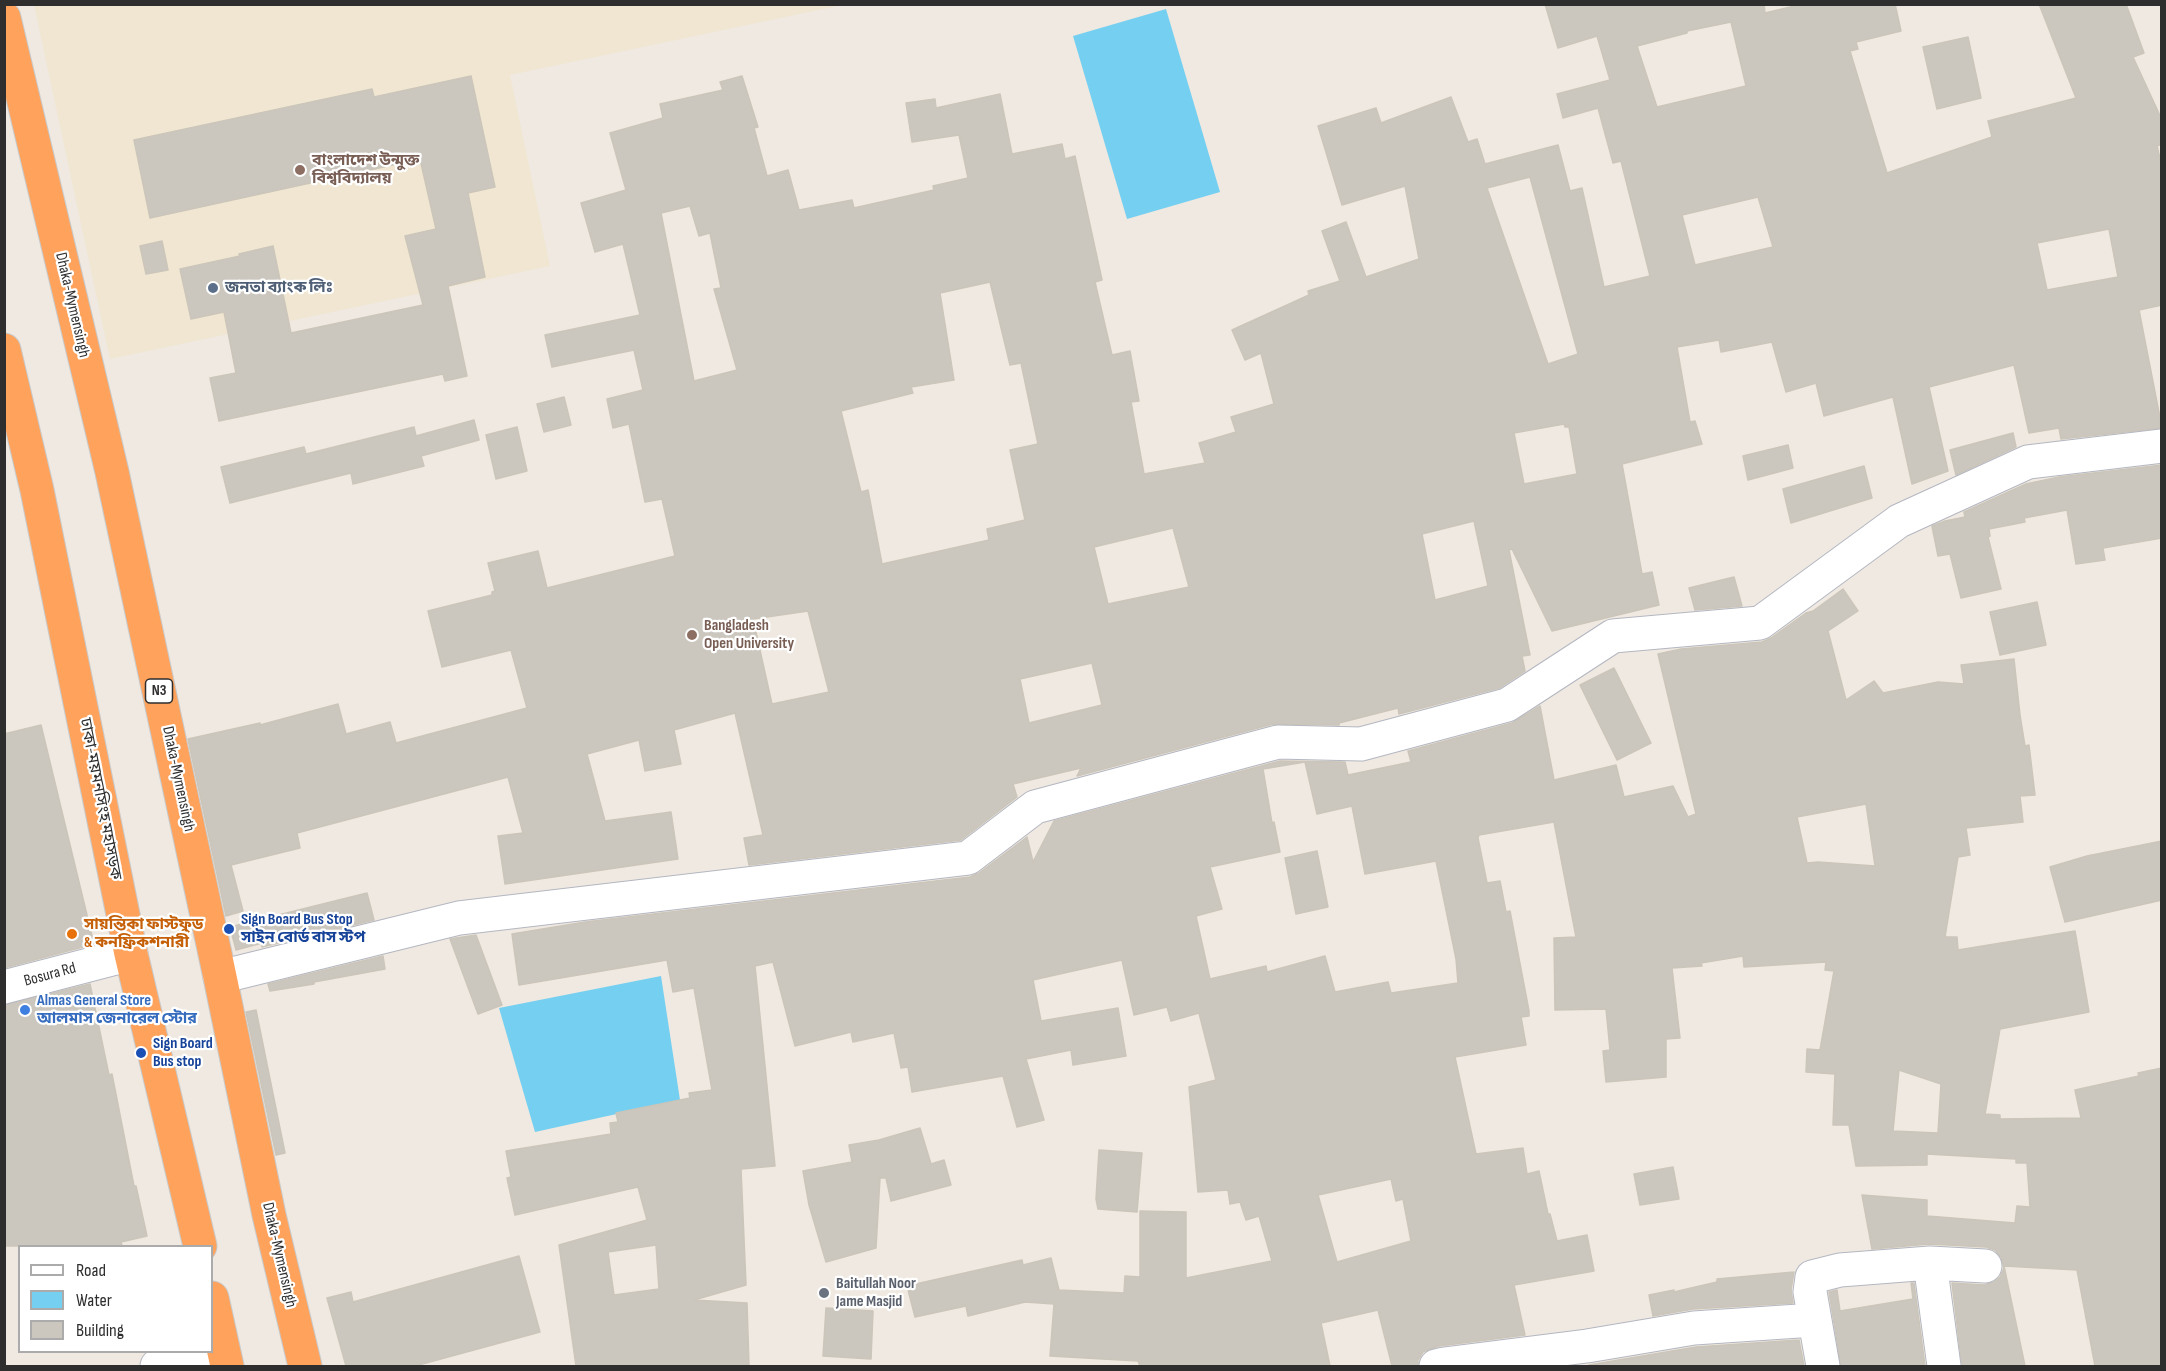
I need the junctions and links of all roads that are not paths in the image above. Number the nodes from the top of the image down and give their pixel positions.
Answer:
1 (4, 18) edge
2 (4, 350) edge
3 (2162, 446) edge
4 (131, 954) junction
5 (220, 977) junction
6 (4, 987) edge
7 (200, 1245) edge
8 (1930, 1263) junction
9 (1985, 1266) dead end
10 (213, 1302) edge
11 (1814, 1320) junction
12 (226, 1360) edge
13 (157, 1366) edge
14 (305, 1366) edge
15 (1436, 1366) edge
16 (1823, 1366) edge
17 (1944, 1366) edge

1 - 5 highway, Dhaka-Mymensingh / N3
2 - 4 highway, ঢাকা-ময়মনসিংহ মহাসড়ক
3 - 5 street
4 - 6 street, Bosura Rd
4 - 7 highway, ঢাকা-ময়মনসিংহ মহাসড়ক
5 - 14 highway, Dhaka-Mymensingh / N3
8 - 9 street
8 - 11 street
8 - 17 street
10 - 12 highway
11 - 15 street
11 - 16 street
12 - 13 street

